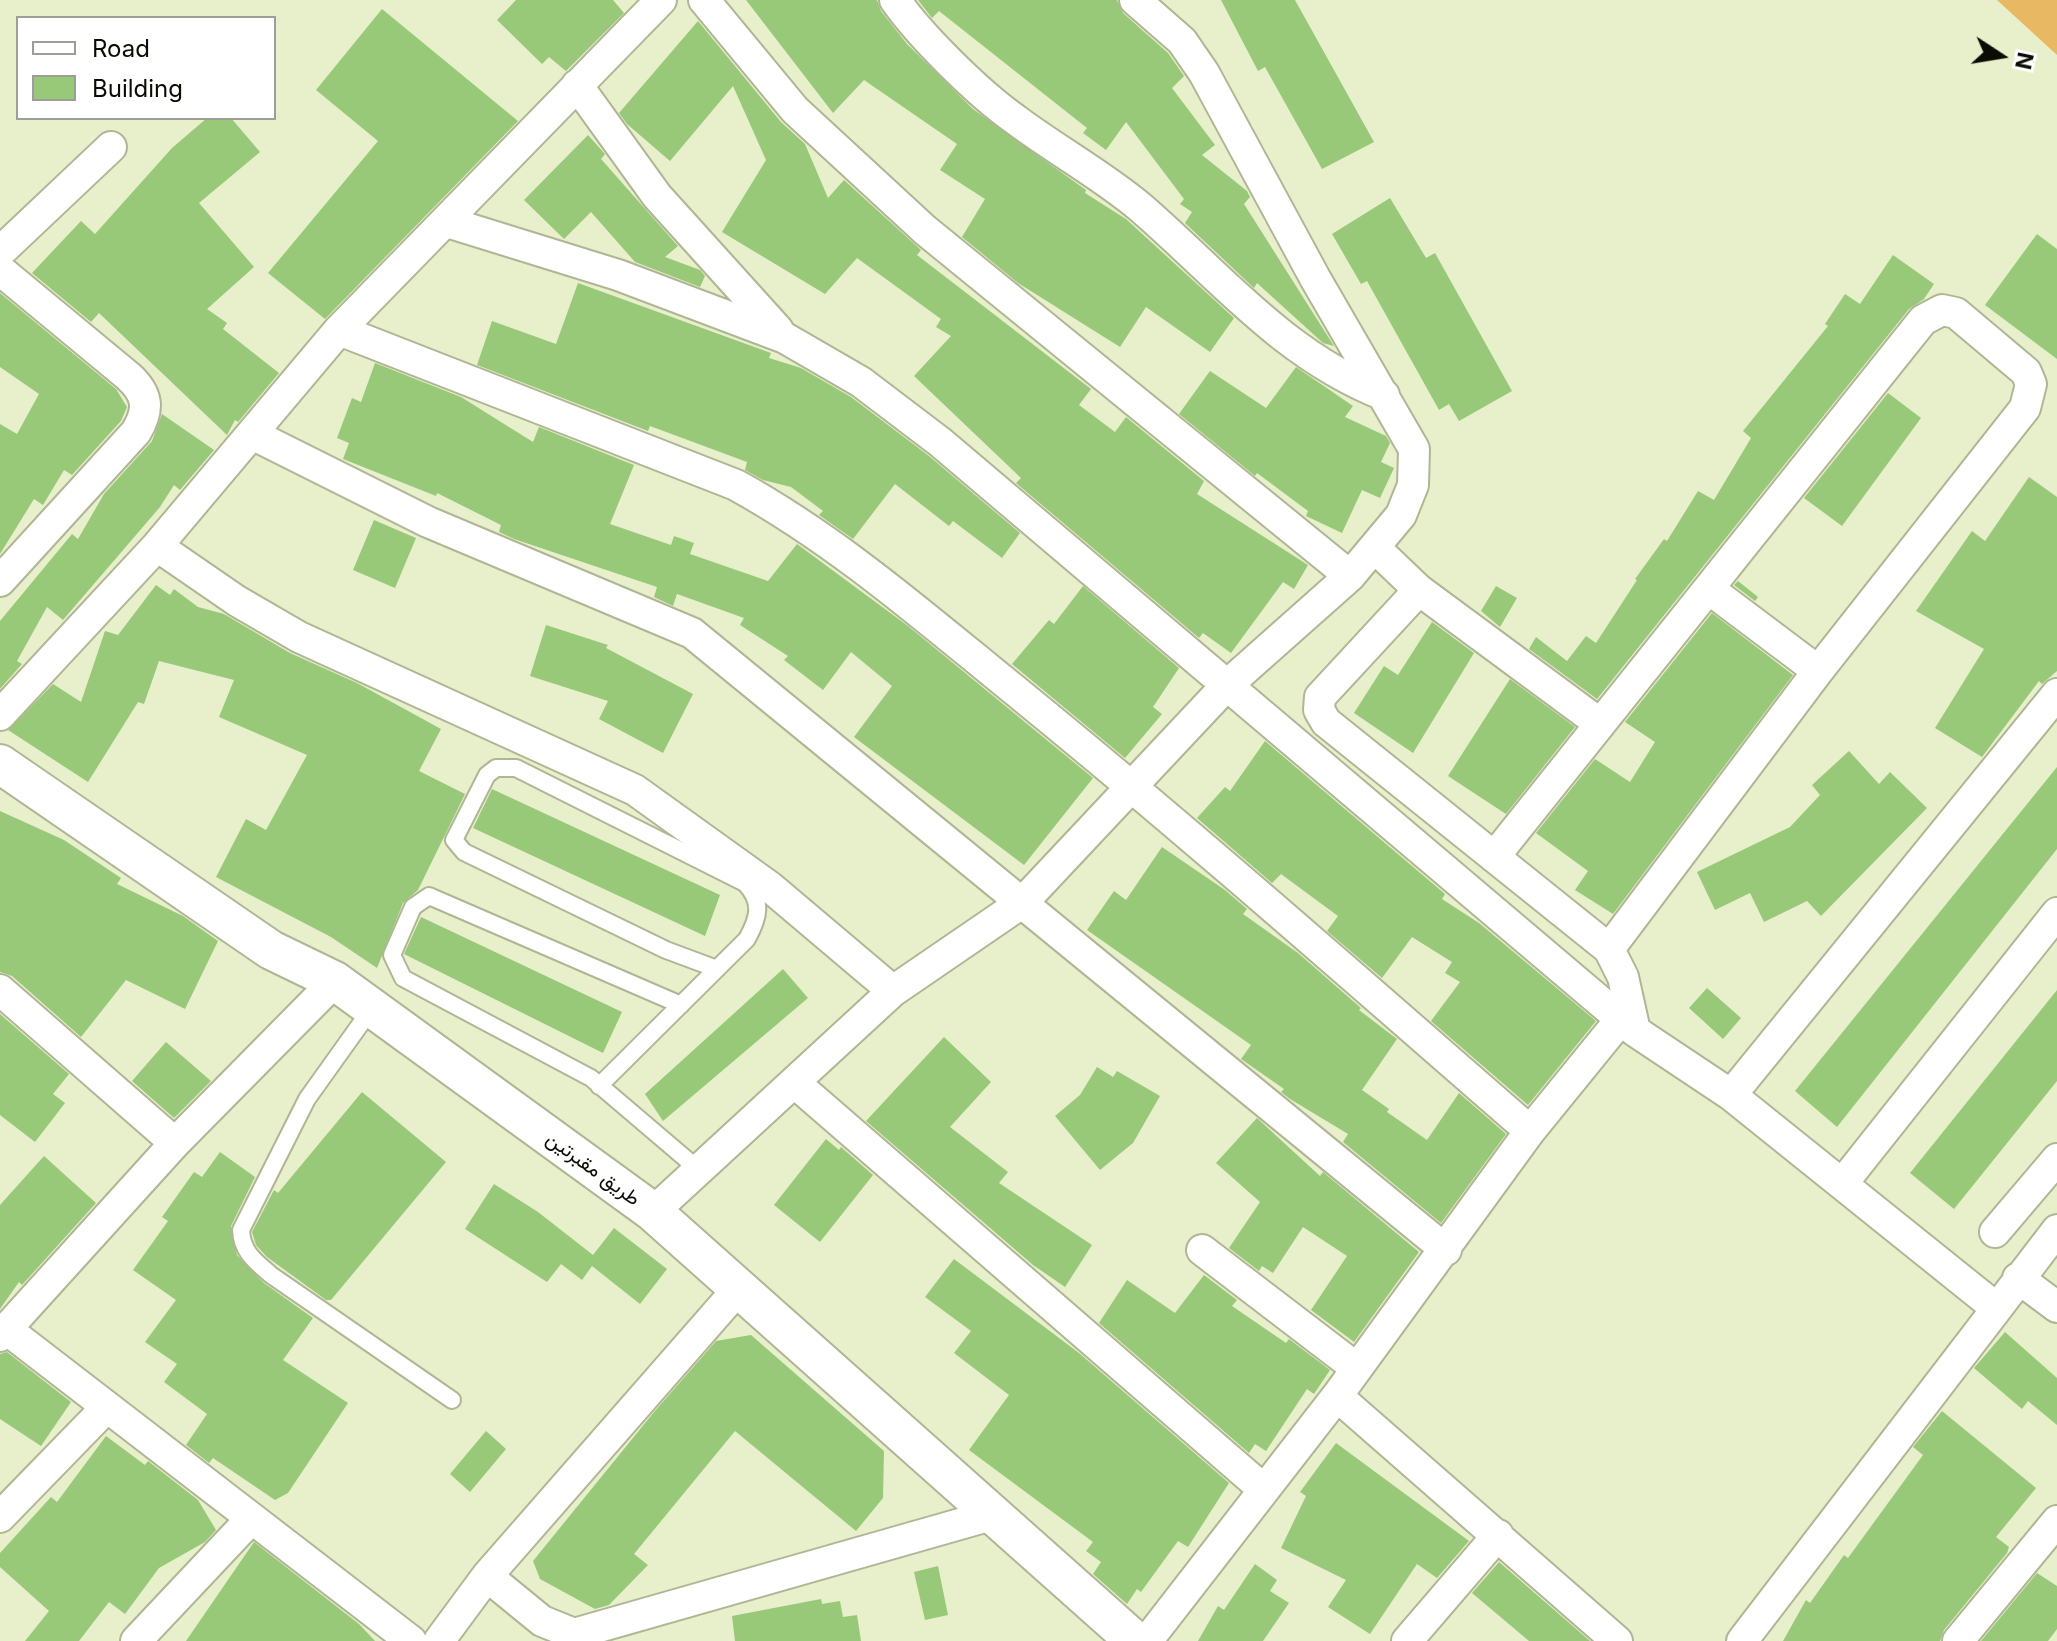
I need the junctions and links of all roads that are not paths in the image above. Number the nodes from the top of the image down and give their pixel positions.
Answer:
1 (661, 0) edge
2 (704, 0) edge
3 (895, 0) edge
4 (1135, 0) edge
5 (577, 85) junction
6 (111, 147) dead end
7 (447, 222) junction
8 (0, 252) edge
9 (0, 270) edge
10 (339, 330) junction
11 (785, 338) junction
12 (1384, 395) junction
13 (252, 434) junction
14 (157, 546) junction
15 (1375, 548) junction
16 (1350, 576) junction
17 (0, 581) edge
18 (1709, 589) junction
19 (1419, 590) junction
20 (1818, 671) junction
21 (1225, 687) junction
22 (2051, 713) edge
23 (0, 715) edge
24 (1599, 723) junction
25 (0, 764) edge
26 (1131, 785) junction
27 (1494, 857) junction
28 (1023, 902) junction
29 (2057, 913) edge
30 (1609, 949) junction
31 (717, 969) junction
32 (335, 981) junction
33 (0, 990) edge
34 (893, 991) junction
35 (681, 1005) junction
36 (372, 1008) junction
37 (1628, 1025) junction
38 (795, 1083) junction
39 (599, 1086) junction
40 (1731, 1095) junction
41 (1530, 1131) junction
42 (175, 1143) junction
43 (2057, 1159) edge
44 (699, 1170) junction
45 (1842, 1184) junction
46 (653, 1212) junction
47 (2057, 1230) edge
48 (1995, 1232) dead end
49 (1202, 1250) dead end
50 (1446, 1250) junction
51 (2018, 1278) junction
52 (739, 1288) junction
53 (1995, 1307) junction
54 (2057, 1307) edge
55 (7, 1317) edge
56 (1355, 1367) junction
57 (1337, 1396) junction
58 (452, 1400) dead end
59 (105, 1409) junction
60 (1262, 1488) junction
61 (995, 1514) junction
62 (0, 1517) edge
63 (250, 1520) junction
64 (2057, 1521) edge
65 (1498, 1535) junction
66 (487, 1576) junction
67 (545, 1631) edge
68 (136, 1641) edge
69 (411, 1641) edge
70 (439, 1641) edge
71 (1135, 1641) edge
72 (1147, 1641) edge
73 (1407, 1641) edge
74 (1617, 1641) edge
75 (1742, 1641) edge
76 (1958, 1641) edge

1 - 5 street
2 - 16 street
3 - 12 street
4 - 12 street
5 - 7 street
5 - 11 street
6 - 8 street
7 - 10 street
7 - 11 street
9 - 17 street
10 - 13 street
10 - 26 street
11 - 21 street
12 - 15 street
13 - 14 street
13 - 28 street
14 - 23 street
14 - 34 street
15 - 16 street
15 - 19 street
16 - 21 street
18 - 20 street
18 - 20 street
18 - 24 street
19 - 24 street
19 - 27 street
20 - 30 street
21 - 26 street
21 - 37 street
22 - 40 street
24 - 27 street
25 - 32 street, طريق مقبرتين
26 - 28 street
26 - 41 street
27 - 30 street
28 - 34 street
28 - 50 street
29 - 45 street
30 - 37 street
31 - 31 lane
31 - 35 lane
32 - 36 street, طريق مقبرتين
32 - 42 street
33 - 42 street
34 - 38 street
35 - 39 lane
35 - 39 lane
36 - 46 street, طريق مقبرتين
36 - 58 lane
37 - 40 street
37 - 41 street
38 - 44 street
38 - 60 street
39 - 44 lane
40 - 45 street
41 - 50 street
42 - 55 street
43 - 48 street
44 - 46 street
45 - 53 street
46 - 52 street, طريق مقبرتين
47 - 51 street
49 - 56 street
50 - 56 street
51 - 53 street
51 - 54 street
52 - 61 street, طريق مقبرتين
52 - 66 street
53 - 75 street
55 - 59 street
56 - 57 street
57 - 60 street
57 - 65 street
59 - 62 street
59 - 63 street
60 - 72 street
61 - 67 street
61 - 71 street, طريق مقبرتين
63 - 68 street
63 - 69 street
64 - 76 street
65 - 73 street
65 - 74 street
66 - 67 street
66 - 70 street

